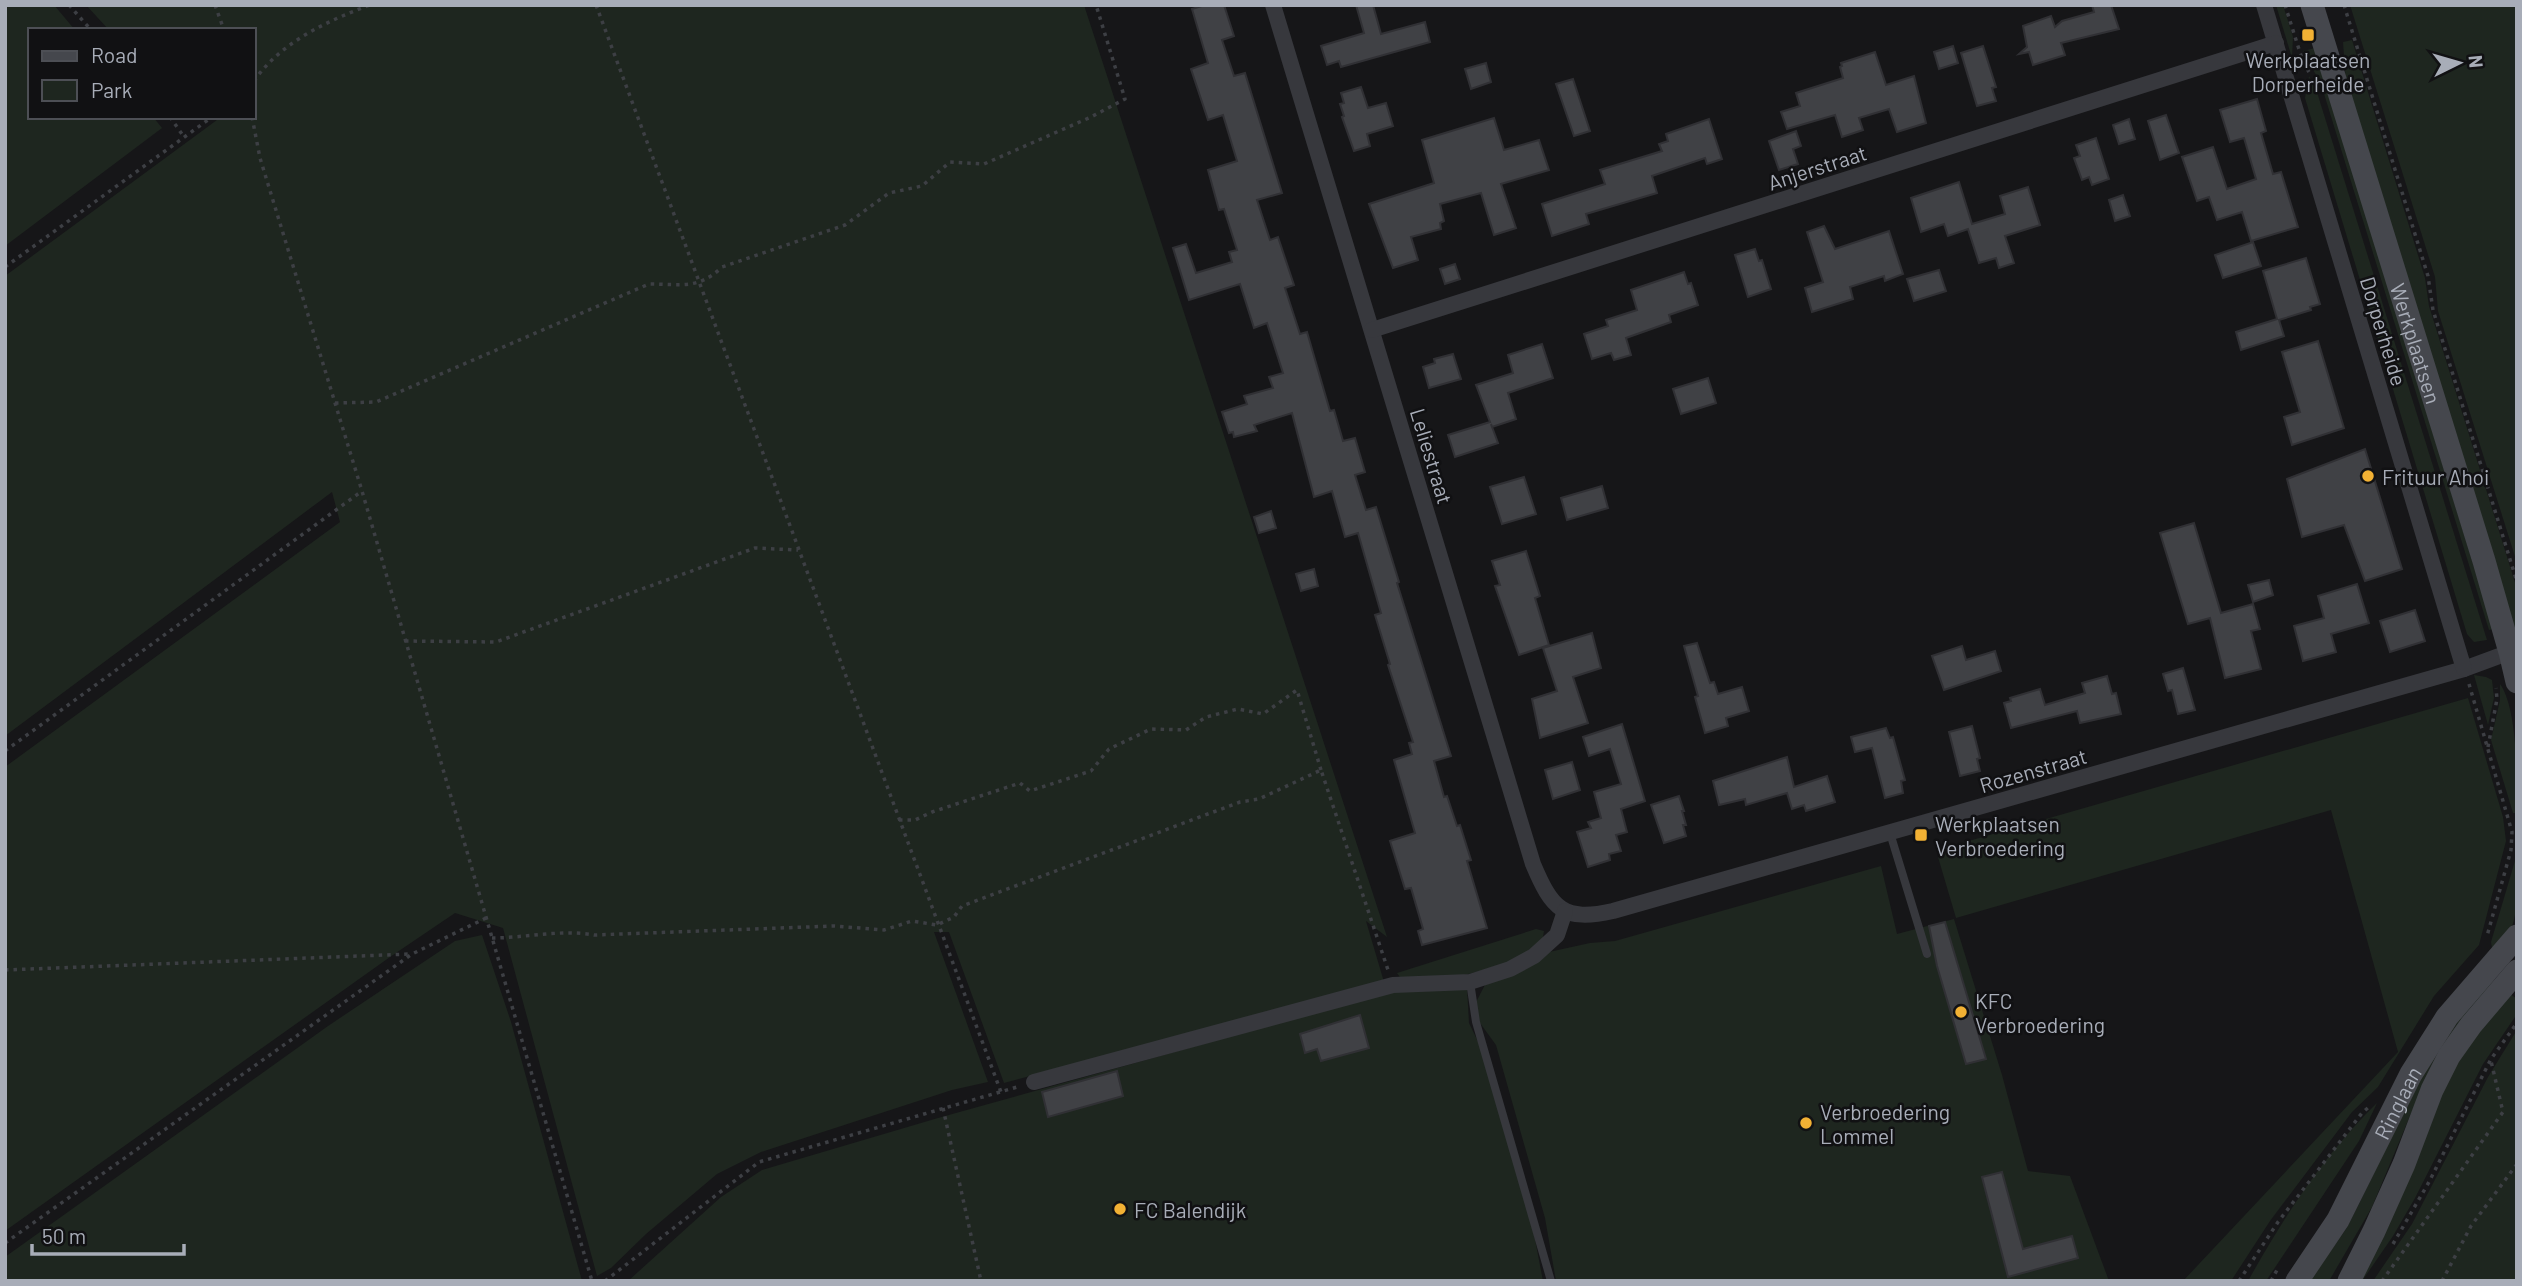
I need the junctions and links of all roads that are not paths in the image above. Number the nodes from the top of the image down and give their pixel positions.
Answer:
1 (1273, 5) edge
2 (2264, 5) edge
3 (2312, 5) edge
4 (2276, 43) junction
5 (1372, 330) junction
6 (2510, 652) junction
7 (2464, 668) junction
8 (2517, 682) edge
9 (1890, 833) junction
10 (1565, 912) junction
11 (2517, 936) edge
12 (1927, 954) dead end
13 (2517, 971) edge
14 (1470, 982) junction
15 (1034, 1082) road end
16 (1551, 1281) edge
17 (2297, 1281) edge
18 (2348, 1281) edge

1 - 5 street, Leliestraat
2 - 4 street, Dorperheide
3 - 6 main road, Werkplaatsen
4 - 5 street, Anjerstraat
4 - 7 street, Dorperheide
5 - 10 street, Leliestraat
6 - 7 street, Rozenstraat
6 - 8 main road, Werkplaatsen
7 - 9 street, Rozenstraat
9 - 10 street, Rozenstraat
9 - 12 lane
10 - 14 street
11 - 17 main road, Ringlaan
13 - 18 main road, Ringlaan
14 - 15 street
14 - 16 lane

